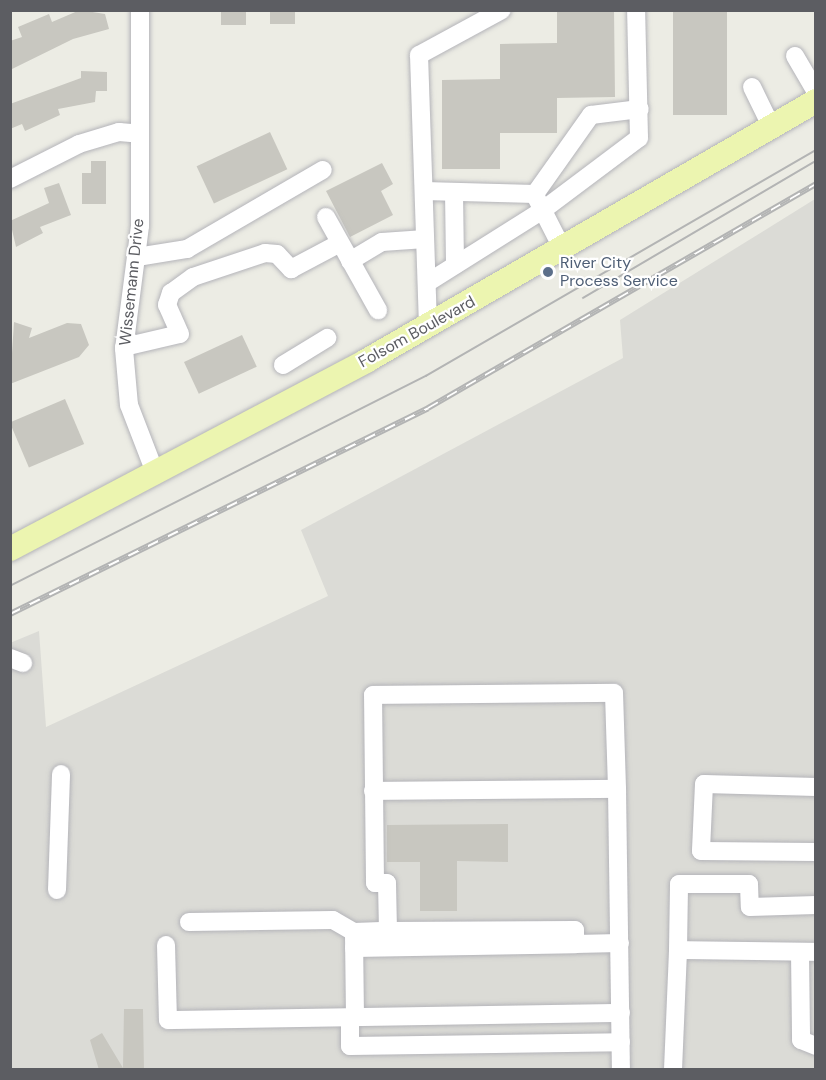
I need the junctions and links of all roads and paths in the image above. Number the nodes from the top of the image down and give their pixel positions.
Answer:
1 (140, 10) edge
2 (502, 10) edge
3 (636, 10) edge
4 (795, 56) dead end
5 (752, 87) dead end
6 (816, 92) edge
7 (816, 101) edge
8 (640, 109) junction
9 (771, 126) junction
10 (140, 134) junction
11 (324, 170) dead end
12 (10, 178) edge
13 (424, 191) junction
14 (454, 192) junction
15 (539, 202) junction
16 (326, 218) dead end
17 (425, 239) junction
18 (340, 243) junction
19 (563, 250) junction
20 (137, 256) junction
21 (350, 261) junction
22 (455, 265) junction
23 (427, 283) junction
24 (378, 310) dead end
25 (428, 326) junction
26 (327, 338) dead end
27 (124, 347) junction
28 (283, 365) dead end
29 (156, 476) junction
30 (10, 549) edge
31 (61, 774) dead end
32 (816, 787) edge
33 (617, 789) junction
34 (373, 791) junction
35 (816, 852) edge
36 (57, 890) dead end
37 (816, 905) edge
38 (189, 922) dead end
39 (388, 931) junction
40 (354, 940) junction
41 (620, 943) junction
42 (575, 944) junction
43 (166, 945) dead end
44 (678, 950) junction
45 (808, 952) edge
46 (621, 1013) junction
47 (352, 1017) junction
48 (621, 1042) junction
49 (816, 1046) edge
50 (621, 1070) edge
51 (672, 1070) edge

1 - 10 street, Wissemann Drive
2 - 13 street
3 - 8 street
4 - 6 street
5 - 9 street
7 - 9 main road, Folsom Boulevard
8 - 15 street
8 - 15 street
9 - 19 main road, Folsom Boulevard
10 - 12 street
10 - 20 street, Wissemann Drive
11 - 20 street
13 - 14 street
13 - 17 street
14 - 15 street
14 - 22 street
15 - 19 street
15 - 22 street
16 - 18 street
17 - 21 street
17 - 23 street
18 - 21 street
18 - 27 street
19 - 25 main road, Folsom Boulevard
20 - 27 street, Wissemann Drive
21 - 24 street
22 - 23 street
23 - 25 street
25 - 29 main road, Folsom Boulevard
26 - 28 street
27 - 29 street, Wissemann Drive
29 - 30 main road, Folsom Boulevard
31 - 36 street
32 - 35 street
33 - 34 street
33 - 34 street
33 - 41 street
34 - 39 street
37 - 44 street
38 - 40 street
39 - 40 street
39 - 42 street
40 - 42 street
40 - 47 street
41 - 42 street
41 - 46 street
43 - 47 street
44 - 45 street
44 - 51 street
45 - 49 street
46 - 47 street
46 - 48 street
47 - 48 street
48 - 50 street

